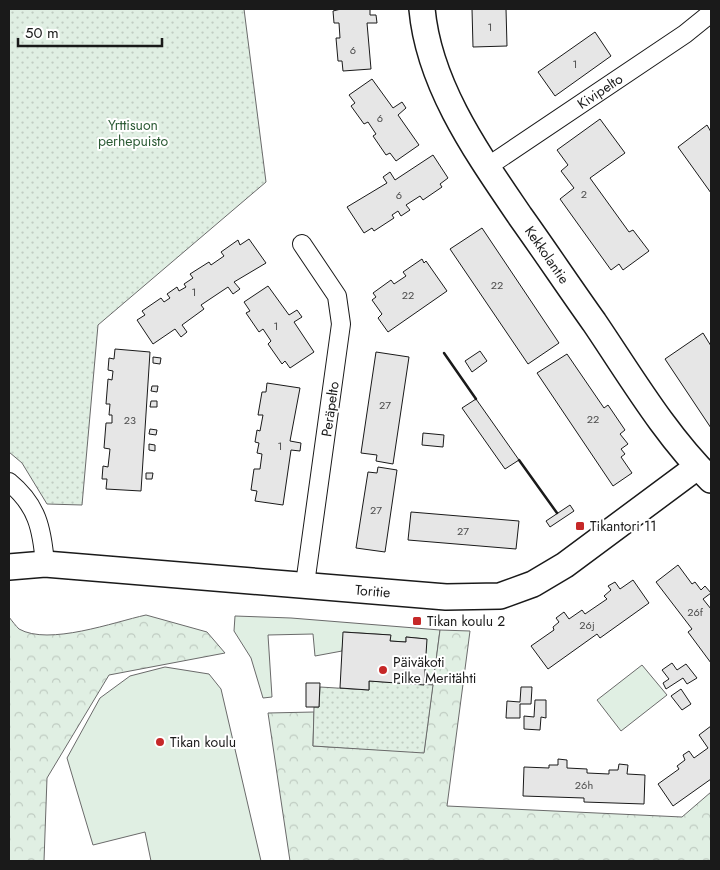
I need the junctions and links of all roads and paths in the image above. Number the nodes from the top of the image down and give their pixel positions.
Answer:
1 (422, 9) edge
2 (711, 13) edge
3 (487, 167) junction
4 (302, 244) dead end
5 (704, 474) edge
6 (9, 482) edge
7 (45, 564) junction
8 (9, 567) edge
9 (306, 584) junction

1 - 3 street, Kekkolantie
2 - 3 street, Kivipelto
3 - 5 street, Kekkolantie
4 - 9 street, Peräpelto
5 - 9 street, Toritie
6 - 7 street
7 - 8 street, Toritie
7 - 9 street, Toritie

